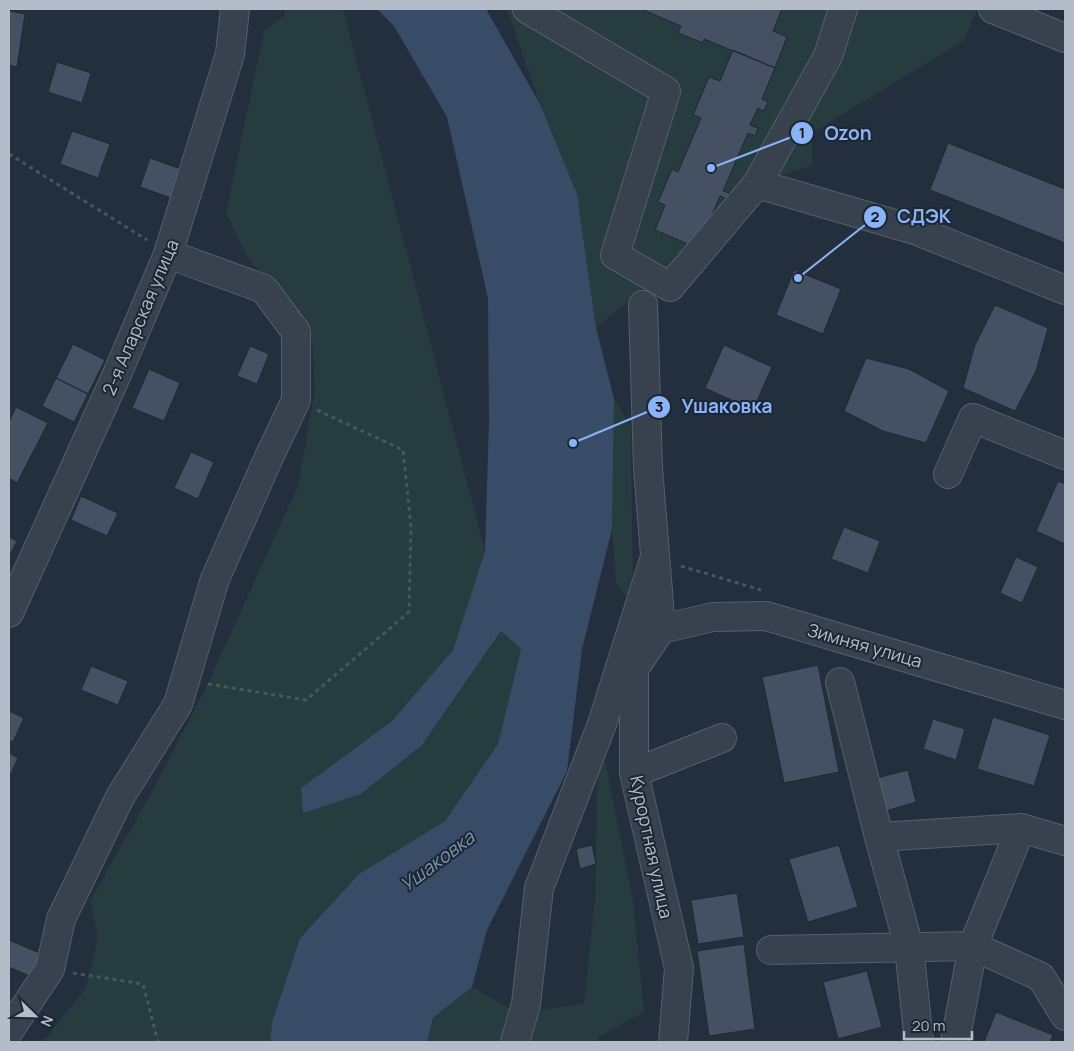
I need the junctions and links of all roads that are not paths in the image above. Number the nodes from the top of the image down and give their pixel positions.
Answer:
1 (235, 9) edge
2 (527, 9) edge
3 (843, 9) edge
4 (993, 9) edge
5 (1065, 38) edge
6 (757, 184) junction
7 (168, 254) junction
8 (1065, 290) edge
9 (643, 305) dead end
10 (1065, 454) edge
11 (948, 474) dead end
12 (655, 557) junction
13 (9, 613) edge
14 (661, 629) junction
15 (840, 682) dead end
16 (1065, 705) edge
17 (722, 738) dead end
18 (634, 772) junction
19 (1021, 828) junction
20 (879, 837) junction
21 (1065, 841) edge
22 (973, 946) junction
23 (909, 947) junction
24 (771, 950) dead end
25 (1065, 1016) edge
26 (9, 1031) edge
27 (515, 1042) edge
28 (673, 1042) edge
29 (919, 1042) edge
30 (955, 1042) edge

1 - 7 street, 2-я Аларская улица
2 - 6 street
3 - 6 street
4 - 5 street
6 - 8 street
7 - 13 street, 2-я Аларская улица
7 - 26 street
9 - 12 street
10 - 11 street
12 - 14 street
12 - 27 street
14 - 16 street, Зимняя улица
14 - 18 street, Курортная улица
15 - 20 street
17 - 18 street
18 - 28 street, Курортная улица
19 - 20 street
19 - 21 street
19 - 22 street
20 - 23 street
22 - 23 street
22 - 25 street
22 - 30 street
23 - 24 street
23 - 29 street

